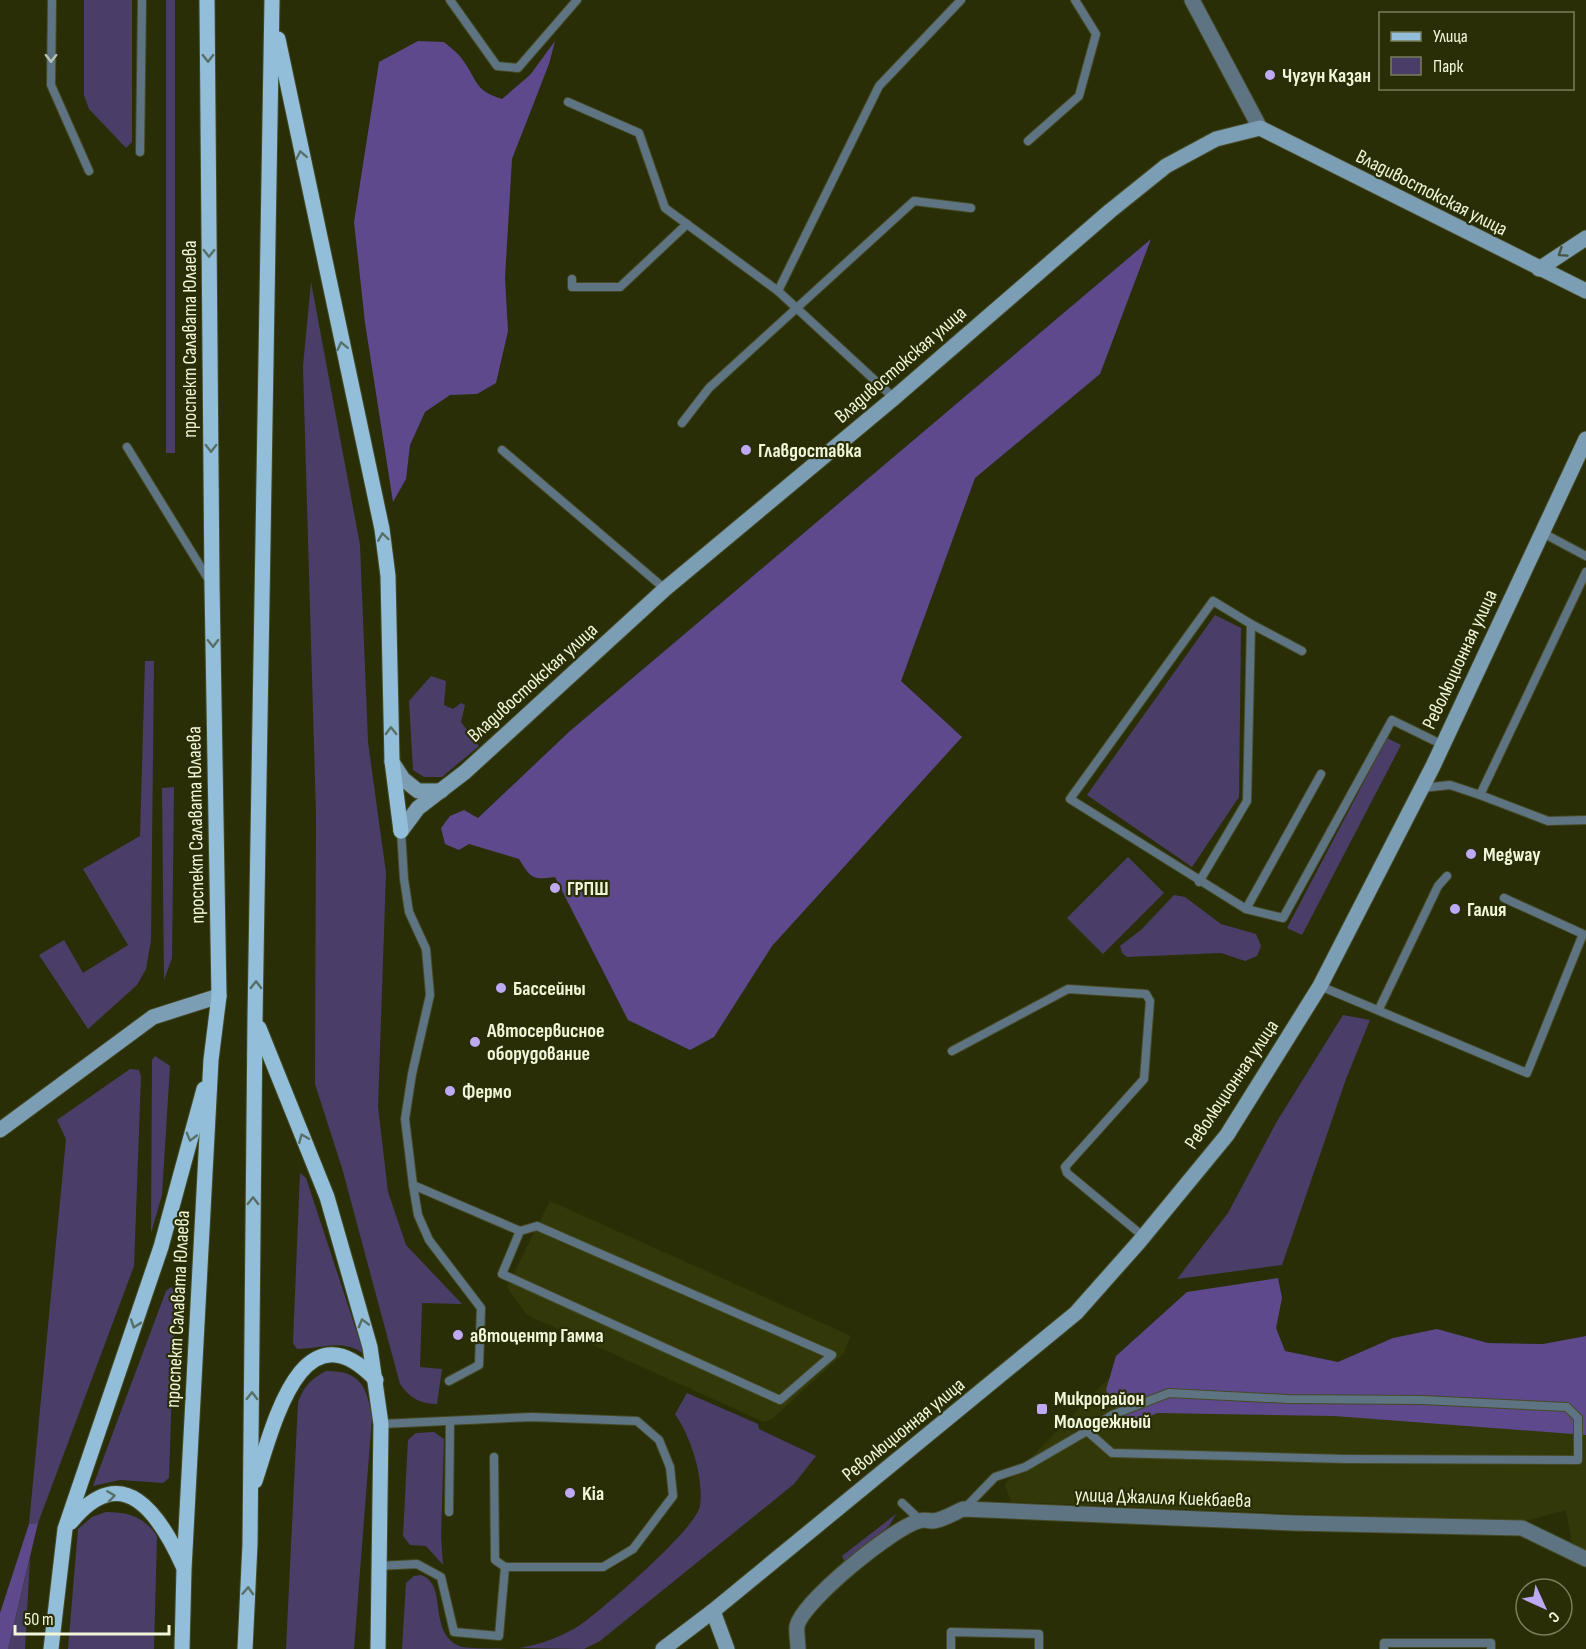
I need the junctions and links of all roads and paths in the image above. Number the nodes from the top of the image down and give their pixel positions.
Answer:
1 (52, 0) edge
2 (142, 0) edge
3 (207, 0) edge
4 (450, 0) edge
5 (577, 0) edge
6 (961, 0) edge
7 (1075, 0) edge
8 (1192, 0) edge
9 (272, 4) edge
10 (567, 102) dead end
11 (1260, 128) junction
12 (1028, 141) dead end
13 (140, 152) dead end
14 (89, 171) dead end
15 (971, 208) dead end
16 (687, 224) junction
17 (1586, 238) edge
18 (1539, 269) junction
19 (572, 279) dead end
20 (778, 291) junction
21 (1586, 291) edge
22 (798, 309) junction
23 (894, 398) junction
24 (682, 423) dead end
25 (1586, 439) edge
26 (127, 447) dead end
27 (502, 450) dead end
28 (1541, 532) junction
29 (1586, 556) edge
30 (1586, 572) edge
31 (212, 585) junction
32 (665, 589) junction
33 (1251, 624) junction
34 (1302, 651) dead end
35 (1443, 745) junction
36 (392, 761) junction
37 (1321, 774) dead end
38 (1421, 788) junction
39 (441, 791) junction
40 (1480, 795) junction
41 (1586, 820) edge
42 (401, 831) junction
43 (1448, 876) dead end
44 (1199, 882) junction
45 (1504, 898) dead end
46 (1246, 909) junction
47 (1320, 986) junction
48 (219, 996) junction
49 (1379, 1009) junction
50 (255, 1019) junction
51 (952, 1051) dead end
52 (211, 1060) junction
53 (0, 1130) edge
54 (413, 1185) junction
55 (520, 1231) junction
56 (1144, 1237) junction
57 (376, 1380) junction
58 (449, 1381) dead end
59 (450, 1421) junction
60 (381, 1424) junction
61 (1087, 1431) junction
62 (494, 1457) dead end
63 (251, 1492) junction
64 (902, 1503) dead end
65 (963, 1509) junction
66 (448, 1512) dead end
67 (920, 1520) junction
68 (65, 1529) junction
69 (1586, 1559) edge
70 (377, 1566) junction
71 (505, 1567) junction
72 (184, 1569) junction
73 (713, 1611) junction
74 (51, 1649) edge
75 (182, 1649) edge
76 (245, 1649) edge
77 (378, 1649) edge
78 (663, 1649) edge
79 (727, 1649) edge
80 (798, 1649) edge
81 (951, 1649) edge
82 (1039, 1649) edge
83 (1384, 1649) edge
84 (1491, 1649) edge

1 -> 14 lane
2 - 13 lane
3 -> 31 main road, проспект Салавата Юлаева
4 - 5 lane
6 - 20 lane
7 - 12 lane
8 - 11 street
36 -> 9 main road
50 -> 9 main road
10 - 16 lane
11 - 18 main road, Владивостокская улица
11 - 23 main road, Владивостокская улица
15 - 22 lane
16 - 19 lane
16 - 20 lane
17 -> 18 main road
18 - 21 main road, Владивостокская улица
20 - 22 lane
22 - 23 lane
22 - 24 lane
23 - 32 main road, Владивостокская улица
25 - 28 main road, Революционная улица
26 - 31 lane
27 - 32 lane
28 - 29 lane
28 - 35 main road, Революционная улица
30 - 40 lane
31 -> 48 main road, проспект Салавата Юлаева
32 - 39 main road, Владивостокская улица
33 - 34 lane
33 - 44 lane
33 - 44 lane
35 - 38 main road, Революционная улица
35 - 46 lane
36 - 39 main road
36 - 42 main road
37 - 46 lane
38 - 40 lane
38 - 47 main road, Революционная улица
39 - 42 main road, Владивостокская улица
40 - 41 lane
42 - 54 lane
43 - 49 lane
44 - 46 lane
45 - 49 lane
47 - 49 lane
47 - 56 main road, Революционная улица
48 - 52 main road, проспект Салавата Юлаева
48 - 53 main road
57 -> 50 main road
63 -> 50 main road
51 - 56 lane
52 -> 68 main road
52 - 72 main road, проспект Салавата Юлаева
54 - 55 lane
54 - 58 lane
55 - 55 lane
56 - 73 main road, Революционная улица
57 - 60 main road
57 - 63 main road
59 - 60 lane
59 - 66 lane
59 - 71 lane
60 - 70 main road
61 - 61 lane
61 - 65 lane
62 - 71 lane
76 -> 63 main road
64 - 67 lane
65 - 67 street, улица Джалиля Киекбаева
65 - 69 street, улица Джалиля Киекбаева
67 - 80 street, улица Джалиля Киекбаева
68 -> 72 main road
68 - 74 main road
70 - 71 lane
70 - 77 main road
72 - 75 main road, проспект Салавата Юлаева
73 - 78 main road, Революционная улица
73 - 79 main road
81 - 82 lane
83 - 84 lane

